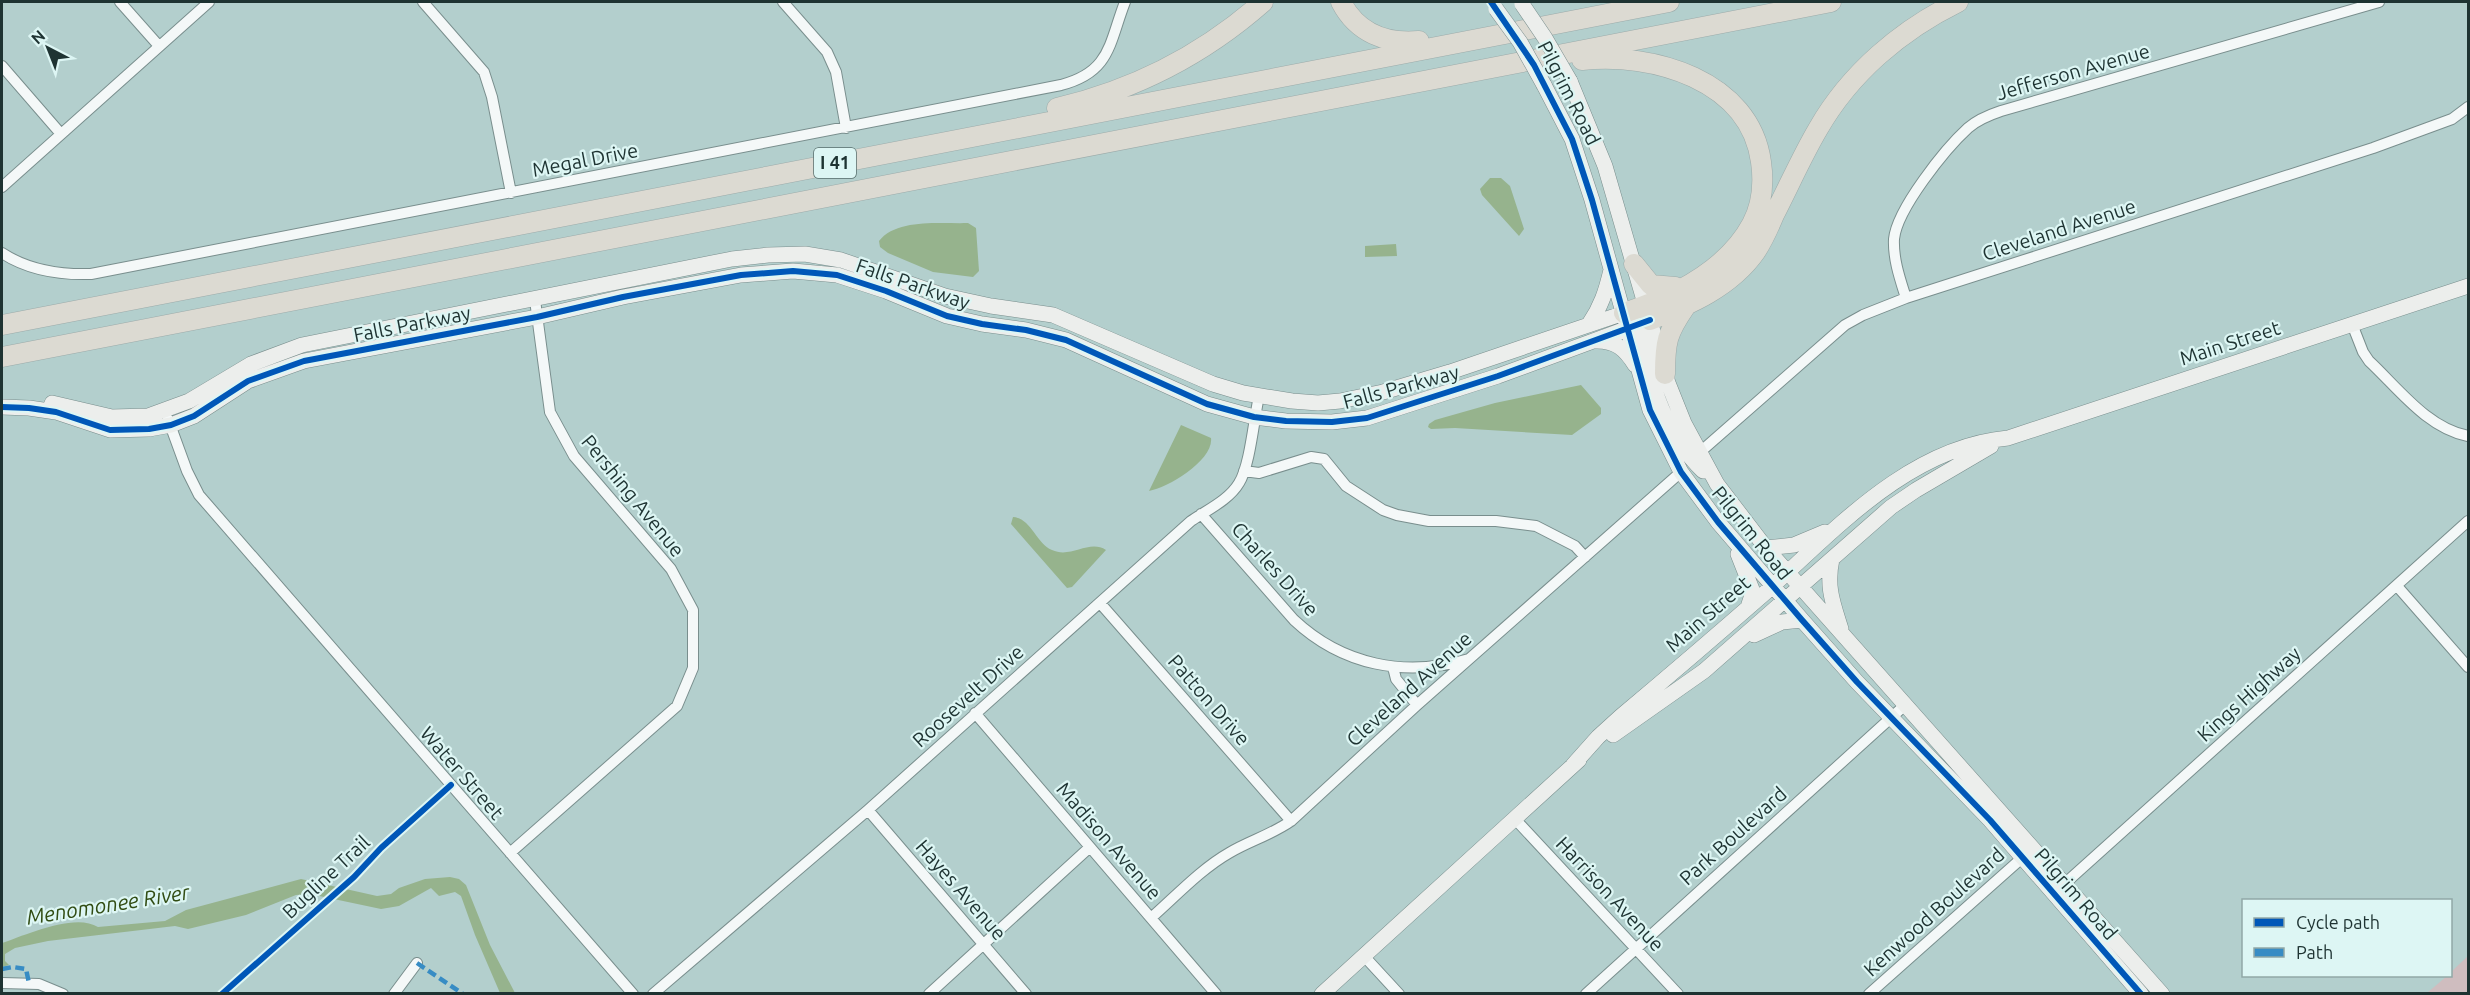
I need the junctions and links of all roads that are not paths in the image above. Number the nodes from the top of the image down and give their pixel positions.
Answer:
1 (120, 2) edge
2 (209, 2) edge
3 (423, 2) edge
4 (783, 2) edge
5 (1125, 2) edge
6 (1263, 2) edge
7 (1341, 2) edge
8 (1631, 2) edge
9 (1669, 2) edge
10 (1831, 2) edge
11 (1958, 2) edge
12 (2379, 2) edge
13 (1521, 3) edge
14 (1494, 5) edge
15 (159, 46) junction
16 (2, 66) edge
17 (2469, 107) edge
18 (1212, 122) junction
19 (846, 128) junction
20 (61, 134) junction
21 (765, 177) junction
22 (2, 187) edge
23 (511, 193) junction
24 (4, 254) edge
25 (1634, 264) junction
26 (1612, 268) junction
27 (2469, 286) edge
28 (1683, 298) junction
29 (1906, 298) junction
30 (535, 300) junction
31 (537, 317) junction
32 (1638, 318) junction
33 (1589, 324) junction
34 (2352, 324) junction
35 (2, 325) edge
36 (1594, 341) junction
37 (2, 357) edge
38 (1639, 372) junction
39 (1665, 374) junction
40 (1259, 396) junction
41 (2, 400) edge
42 (2, 407) edge
43 (165, 410) junction
44 (1254, 417) junction
45 (171, 425) junction
46 (2469, 436) edge
47 (2004, 439) junction
48 (1699, 453) junction
49 (1919, 467) junction
50 (1244, 471) junction
51 (1681, 472) junction
52 (1930, 481) junction
53 (1717, 484) junction
54 (1202, 514) junction
55 (2469, 521) edge
56 (1842, 524) junction
57 (1729, 535) junction
58 (1766, 548) junction
59 (1585, 557) junction
60 (1832, 559) junction
61 (1788, 571) junction
62 (1773, 586) junction
63 (2397, 586) junction
64 (1793, 594) junction
65 (1100, 603) junction
66 (1747, 608) junction
67 (1802, 620) junction
68 (1843, 635) junction
69 (1730, 648) junction
70 (1471, 658) junction
71 (1865, 660) junction
72 (1393, 667) junction
73 (2469, 667) edge
74 (1417, 705) junction
75 (1904, 705) junction
76 (975, 713) junction
77 (1891, 717) junction
78 (1573, 765) junction
79 (868, 810) junction
80 (1995, 815) junction
81 (1515, 819) junction
82 (1291, 821) junction
83 (1090, 847) junction
84 (510, 853) junction
85 (2022, 858) junction
86 (2059, 888) junction
87 (1151, 918) junction
88 (984, 943) junction
89 (1635, 949) junction
90 (1364, 956) junction
91 (417, 963) dead end
92 (2, 983) edge
93 (2156, 991) edge
94 (63, 993) edge
95 (394, 993) edge
96 (633, 993) edge
97 (653, 993) edge
98 (929, 993) edge
99 (1026, 993) edge
100 (1216, 993) edge
101 (1322, 993) edge
102 (1399, 993) edge
103 (1586, 993) edge
104 (1678, 993) edge
105 (1869, 993) edge
106 (2141, 993) edge

1 - 15 street
2 - 15 street
3 - 23 street
4 - 19 street
5 - 19 street, Megal Drive
6 - 21 highway
7 - 8 highway
9 - 21 highway, I 41
10 - 18 highway, I 41
11 - 28 highway
12 - 29 street, Jefferson Avenue
13 - 25 street, Pilgrim Road, bridge
14 - 26 street, Pilgrim Road, bridge
15 - 20 street
16 - 20 street
17 - 29 street, Cleveland Avenue
18 - 28 highway
18 - 37 highway, I 41
19 - 23 street, Megal Drive
20 - 22 street
21 - 35 highway, I 41
23 - 24 street, Megal Drive
25 - 28 highway
25 - 32 street, Pilgrim Road
26 - 32 street, Pilgrim Road
26 - 33 street
27 - 34 street, Main Street
28 - 32 highway
28 - 39 highway
29 - 48 street, Cleveland Avenue
30 - 31 street, Pershing Avenue
30 - 40 street, Falls Parkway
30 - 43 street, Falls Parkway
31 - 44 street, Falls Parkway
31 - 45 street, Falls Parkway
31 - 84 street, Pershing Avenue
32 - 33 street, Falls Parkway
32 - 36 street, Falls Parkway
32 - 38 street, Pilgrim Road
32 - 39 street, Pilgrim Road
32 - 53 street
33 - 40 street, Falls Parkway
34 - 46 street
34 - 47 street, Main Street
36 - 38 street
36 - 44 street, Falls Parkway
38 - 51 street, Pilgrim Road
39 - 48 street, Pilgrim Road
40 - 44 street, Roosevelt Drive
41 - 43 street, Falls Parkway
42 - 45 street, Falls Parkway
43 - 45 street, Water Street
44 - 50 street, Roosevelt Drive
45 - 84 street, Water Street
47 - 49 street, Main Street
47 - 52 street, Main Street
48 - 53 street, Pilgrim Road
49 - 52 street
49 - 56 street, Main Street
50 - 54 street, Roosevelt Drive
50 - 59 street
51 - 57 street, Pilgrim Road
51 - 59 street, Cleveland Avenue
52 - 60 street, Main Street
53 - 58 street, Pilgrim Road
54 - 65 street, Roosevelt Drive
54 - 72 street, Charles Drive
55 - 63 street, Kings Highway
56 - 58 street
56 - 61 street, Main Street
57 - 62 street, Pilgrim Road
57 - 66 street
58 - 61 street, Pilgrim Road
59 - 70 street, Cleveland Avenue
60 - 64 street, Main Street
60 - 68 street
61 - 62 street, Main Street
61 - 64 street, Pilgrim Road
62 - 64 street, Pilgrim Road
62 - 66 street, Main Street
63 - 73 street
63 - 86 street, Kings Highway
64 - 67 street, Pilgrim Road
64 - 68 street, Pilgrim Road
64 - 69 street, Main Street
64 - 71 street
65 - 76 street, Roosevelt Drive
65 - 82 street, Patton Drive
66 - 78 street, Main Street
67 - 69 street
67 - 77 street, Pilgrim Road
68 - 71 street, Pilgrim Road
69 - 78 street, Main Street
70 - 72 street, Charles Drive
70 - 74 street, Cleveland Avenue
71 - 75 street, Pilgrim Road
72 - 74 street
74 - 82 street, Cleveland Avenue
75 - 77 street, Park Boulevard
75 - 80 street, Pilgrim Road
76 - 79 street, Roosevelt Drive
76 - 83 street, Madison Avenue
77 - 80 street, Pilgrim Road
77 - 89 street, Park Boulevard
78 - 81 street, Main Street
79 - 88 street, Hayes Avenue
79 - 97 street, Roosevelt Drive
80 - 85 street, Pilgrim Road
80 - 86 street, Pilgrim Road
81 - 89 street, Harrison Avenue
81 - 90 street, Main Street
82 - 87 street, Cleveland Avenue
83 - 87 street, Madison Avenue
83 - 88 street
84 - 96 street, Water Street
85 - 86 street, Pilgrim Road
85 - 105 street, Kenwood Boulevard
86 - 93 street, Pilgrim Road
86 - 106 street, Pilgrim Road
87 - 100 street, Madison Avenue
88 - 98 street
88 - 99 street, Hayes Avenue
89 - 103 street, Park Boulevard
89 - 104 street, Harrison Avenue
90 - 101 street, Main Street
90 - 102 street
91 - 95 street
92 - 94 street

